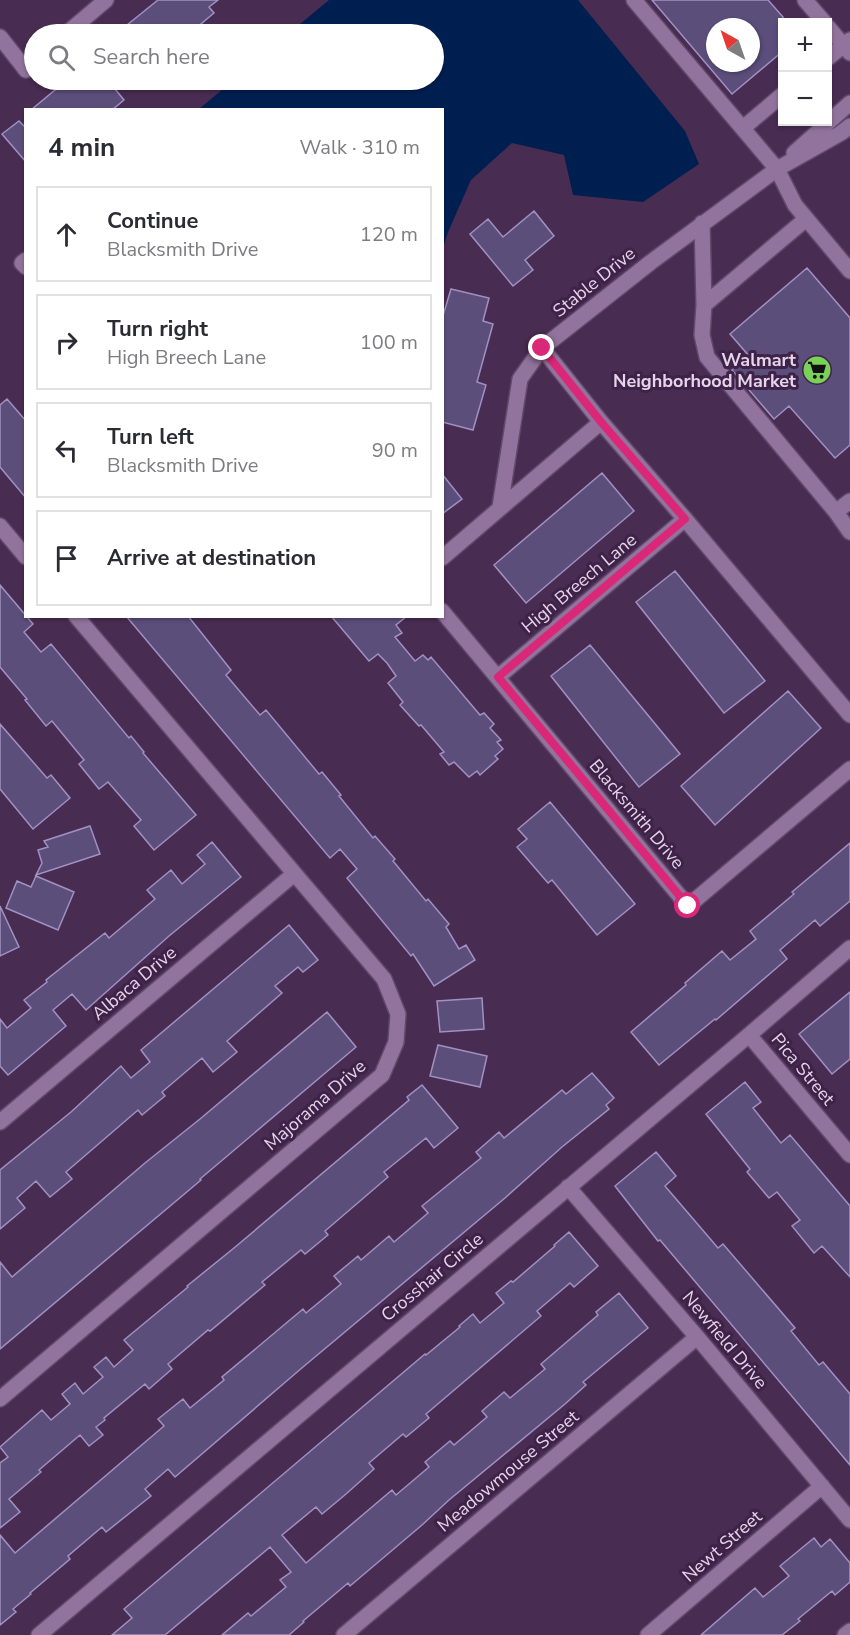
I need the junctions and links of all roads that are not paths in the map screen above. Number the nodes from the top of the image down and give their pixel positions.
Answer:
1 (106, 0) edge
2 (634, 0) edge
3 (805, 0) edge
4 (821, 18) edge
5 (78, 24) edge
6 (832, 31) edge
7 (0, 37) edge
8 (848, 46) edge
9 (832, 56) edge
10 (24, 67) edge
11 (778, 99) edge
12 (850, 103) edge
13 (850, 126) edge
14 (743, 128) junction
15 (777, 169) junction
16 (806, 219) junction
17 (702, 223) junction
18 (850, 271) edge
19 (704, 305) junction
20 (542, 348) junction
21 (601, 422) junction
22 (850, 501) edge
23 (500, 507) junction
24 (843, 513) edge
25 (685, 519) junction
26 (0, 526) edge
27 (850, 532) edge
28 (24, 554) edge
29 (444, 556) edge
30 (444, 613) edge
31 (78, 618) edge
32 (498, 677) junction
33 (850, 715) edge
34 (850, 769) edge
35 (294, 874) junction
36 (850, 948) edge
37 (749, 1035) junction
38 (0, 1122) edge
39 (850, 1155) edge
40 (568, 1187) junction
41 (697, 1337) junction
42 (0, 1399) edge
43 (822, 1486) junction
44 (850, 1520) edge
45 (850, 1631) edge
46 (39, 1635) edge
47 (344, 1635) edge
48 (648, 1635) edge
49 (845, 1635) edge

1 - 5 street
2 - 14 street
3 - 4 street
6 - 8 street
7 - 10 street
8 - 9 street
11 - 14 street
12 - 15 street, Stable Drive
13 - 15 street, Stable Drive
14 - 15 street
15 - 16 street
15 - 17 street, Stable Drive
16 - 18 street
16 - 19 street
17 - 19 street
17 - 20 street, Stable Drive
19 - 24 street
20 - 21 street
20 - 23 street, Stable Drive
21 - 23 street
21 - 25 street
22 - 24 street
23 - 29 street
24 - 27 street
25 - 32 street, High Breech Lane
25 - 33 street
26 - 28 street
30 - 32 street, Blacksmith Drive
31 - 35 street, Majorama Drive
32 - 34 street, Blacksmith Drive
35 - 38 street, Albaca Drive
35 - 42 street, Majorama Drive
36 - 37 street, Crosshair Circle
37 - 39 street, Pica Street
37 - 40 street, Crosshair Circle
40 - 41 street, Newfield Drive
40 - 46 street, Crosshair Circle
41 - 43 street, Newfield Drive
41 - 47 street, Meadowmouse Street
43 - 44 street, Newfield Drive
43 - 48 street, Newt Street
45 - 49 street

